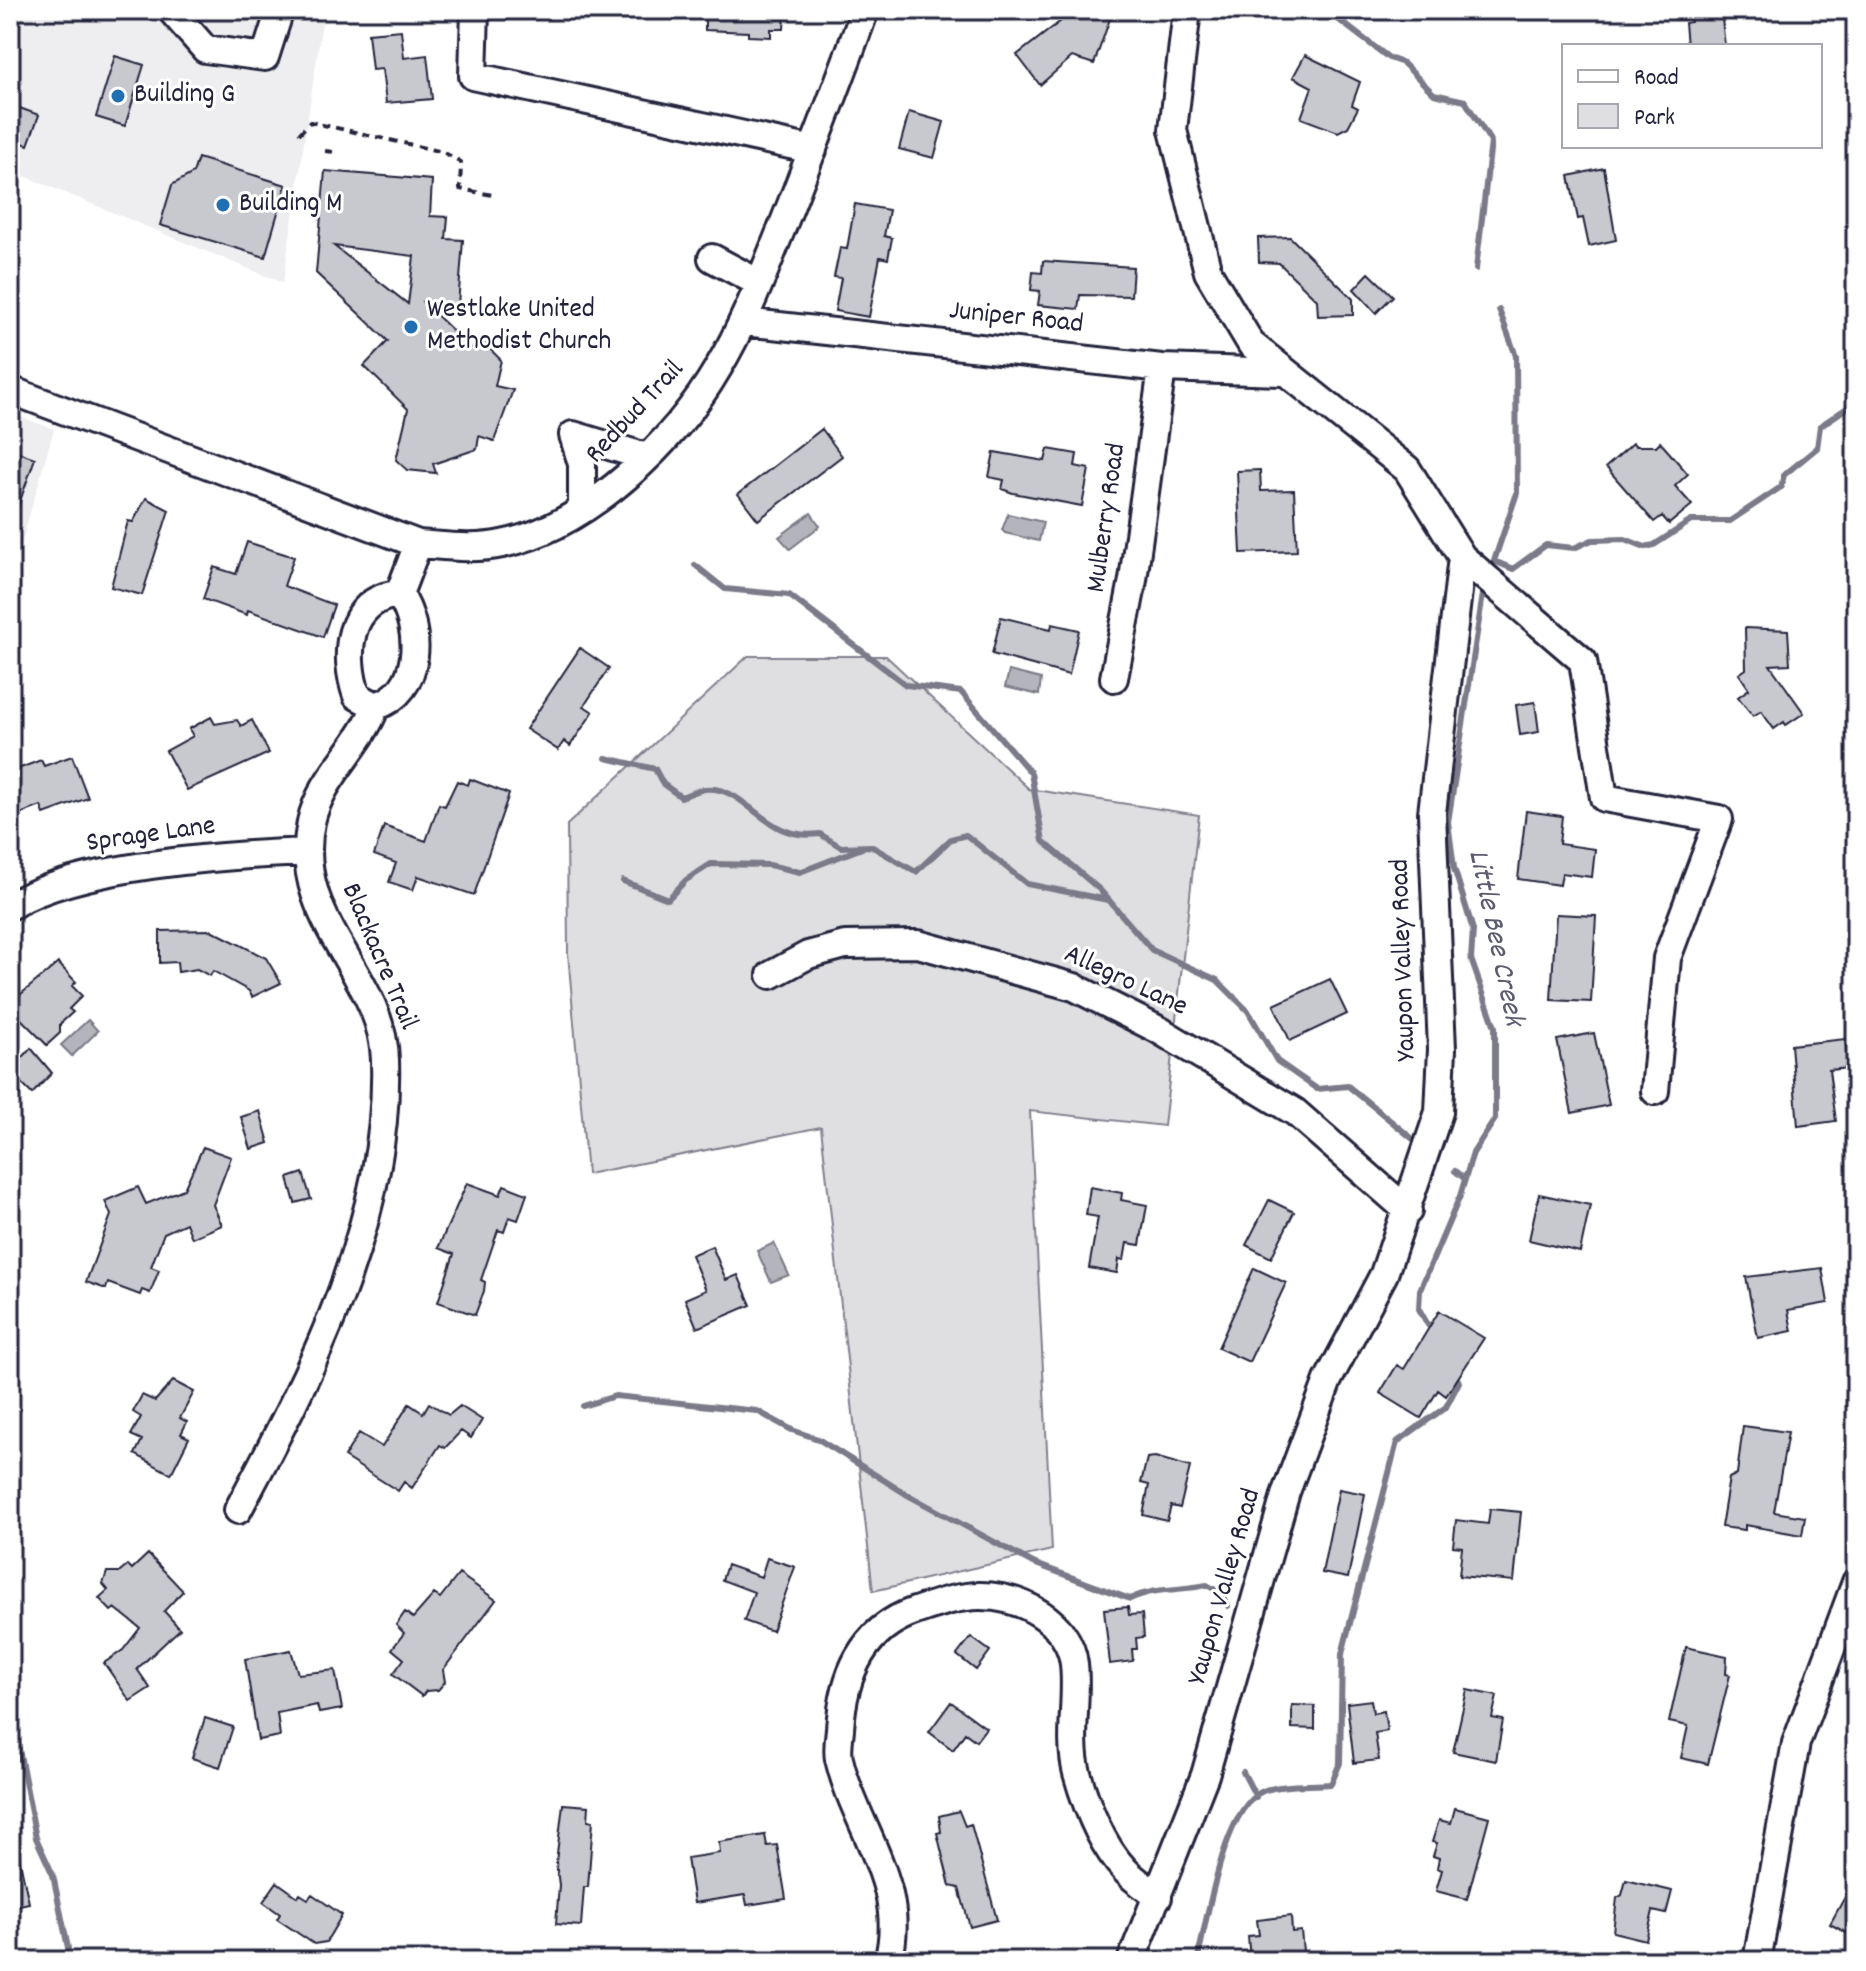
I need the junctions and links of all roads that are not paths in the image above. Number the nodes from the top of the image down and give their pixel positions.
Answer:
1 (171, 10) edge
2 (280, 10) edge
3 (475, 10) edge
4 (865, 10) edge
5 (1187, 10) edge
6 (813, 150) junction
7 (712, 258) dead end
8 (759, 283) junction
9 (744, 322) junction
10 (1162, 368) junction
11 (1282, 372) junction
12 (10, 390) edge
13 (646, 457) junction
14 (582, 509) junction
15 (418, 544) junction
16 (1462, 557) junction
17 (399, 594) junction
18 (1114, 678) dead end
19 (376, 706) junction
20 (307, 852) junction
21 (10, 906) edge
22 (771, 975) dead end
23 (1655, 1091) dead end
24 (1408, 1211) junction
25 (238, 1510) dead end
26 (1856, 1582) edge
27 (1158, 1897) junction
28 (888, 1961) edge
29 (1131, 1961) edge
30 (1757, 1961) edge

1 - 2 street
3 - 6 street
4 - 6 street, Redbud Trail
5 - 11 street
6 - 8 street, Redbud Trail
7 - 8 street
8 - 9 street, Redbud Trail
9 - 10 street, Juniper Road
9 - 13 street, Redbud Trail
10 - 11 street, Juniper Road
10 - 18 street, Mulberry Road
11 - 16 street
12 - 15 street, Redbud Trail
13 - 14 street, Redbud Trail
13 - 14 street
14 - 15 street, Redbud Trail
15 - 17 street
16 - 23 street
16 - 24 street, Yaupon Valley Road
17 - 19 street, Blackacre Trail
17 - 19 street
19 - 20 street, Blackacre Trail
20 - 21 street, Sprage Lane
20 - 25 street, Blackacre Trail
22 - 24 street, Allegro Lane
24 - 27 street, Yaupon Valley Road
26 - 30 street
27 - 28 street
27 - 29 street, Yaupon Valley Road

